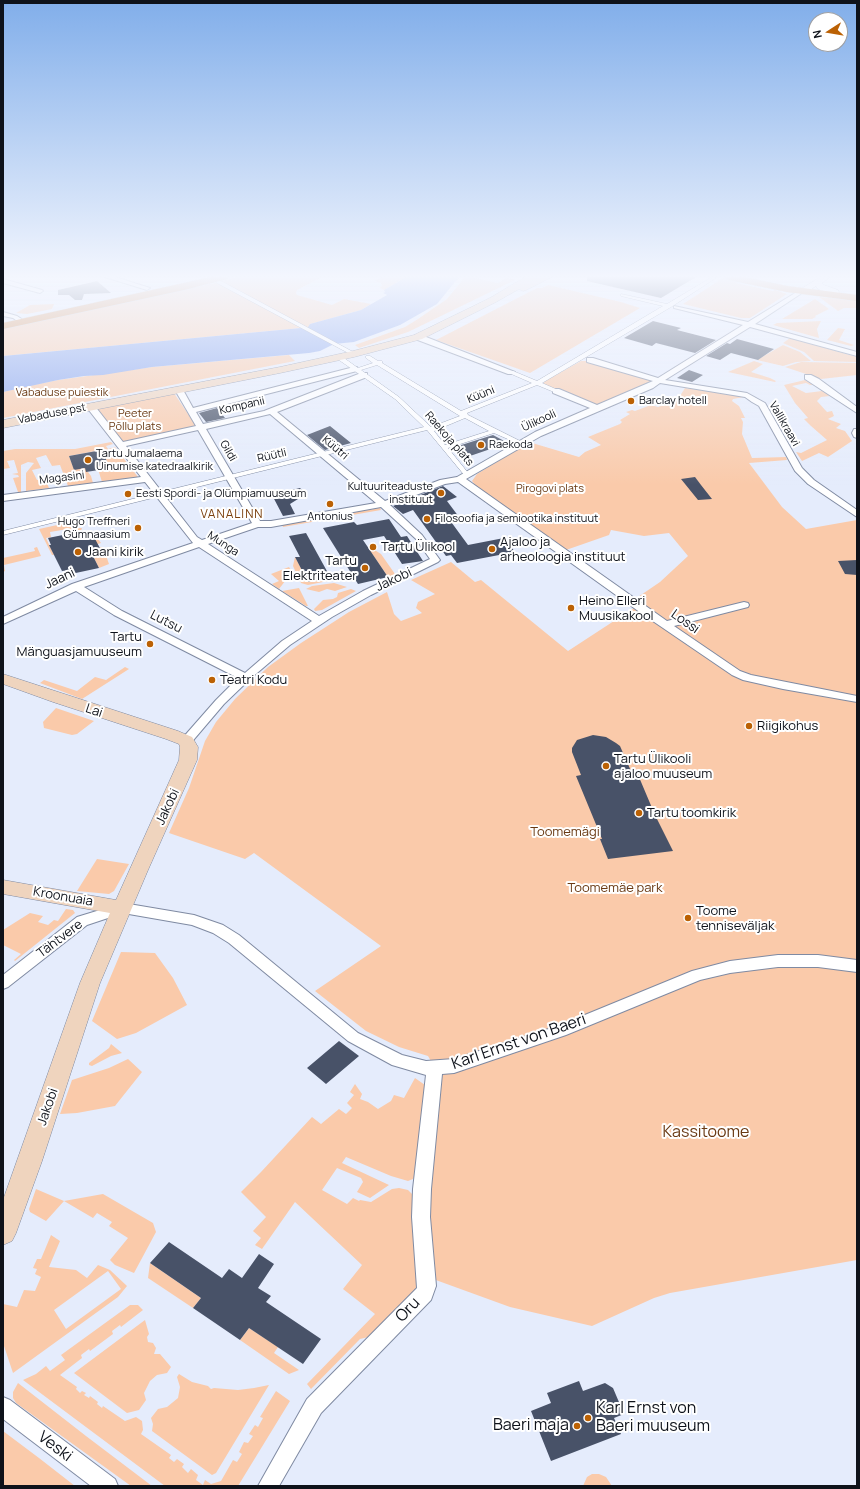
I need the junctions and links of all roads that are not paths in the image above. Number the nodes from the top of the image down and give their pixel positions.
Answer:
1 (334, 346) edge
2 (382, 346) edge
3 (443, 346) edge
4 (597, 346) edge
5 (714, 346) edge
6 (830, 346) edge
7 (341, 351) junction
8 (857, 354) edge
9 (368, 357) dead end
10 (579, 357) junction
11 (590, 360) joint
12 (379, 363) junction
13 (355, 370) junction
14 (512, 372) joint
15 (364, 375) junction
16 (808, 377) dead end
17 (660, 381) junction
18 (537, 383) junction
19 (179, 390) junction
20 (556, 391) joint
21 (91, 407) junction
22 (597, 408) junction
23 (191, 411) junction
24 (271, 411) junction
25 (857, 412) edge
26 (464, 414) junction
27 (3, 424) edge
28 (200, 427) junction
29 (429, 429) junction
30 (494, 431) junction
31 (521, 443) junction
32 (121, 445) junction
33 (444, 448) junction
34 (323, 454) junction
35 (228, 477) junction
36 (464, 477) junction
37 (148, 479) junction
38 (159, 494) junction
39 (3, 498) edge
40 (383, 504) junction
41 (857, 514) edge
42 (257, 524) junction
43 (3, 532) edge
44 (199, 542) junction
45 (76, 586) junction
46 (744, 605) dead end
47 (3, 621) edge
48 (319, 621) junction
49 (666, 625) junction
50 (246, 677) junction
51 (3, 679) edge
52 (857, 699) edge
53 (186, 742) junction
54 (3, 887) edge
55 (123, 908) junction
56 (857, 966) edge
57 (3, 983) edge
58 (435, 1068) junction
59 (3, 1233) edge
60 (3, 1407) edge
61 (108, 1486) edge
62 (268, 1486) edge

1 - 7 street, Raekoja plats
2 - 7 main road, Vabaduse pst
3 - 14 street
4 - 10 street, Küüni
5 - 17 street, Ülikooli
6 - 8 street
7 - 13 street, Raekoja plats
7 - 19 main road, Vabaduse pst
9 - 12 street, Raekoja plats
10 - 11 street, Vallikraavi
10 - 18 street, Küüni
11 - 17 street, Vallikraavi
12 - 13 street
12 - 26 street, Raekoja plats
13 - 15 street, Raekoja plats
13 - 23 street
14 - 18 street
15 - 24 street, Kompanii
15 - 29 street, Raekoja plats
16 - 25 street
17 - 22 street, Ülikooli
17 - 41 street, Vallikraavi
18 - 20 street
18 - 26 street, Küüni
19 - 21 main road, Vabaduse pst
19 - 23 street, Gildi
20 - 22 street
21 - 27 main road, Vabaduse pst
21 - 32 street, Munga
22 - 31 street, Ülikooli
23 - 28 street, Gildi
24 - 28 street, Kompanii
24 - 34 street, Küütri
26 - 29 street, Küüni
26 - 30 street, Raekoja plats
28 - 32 street, Kompanii
28 - 35 street, Gildi
29 - 33 street, Raekoja plats
29 - 34 street, Rüütli
30 - 31 street, Raekoja plats
30 - 33 street
31 - 36 street, Ülikooli
32 - 37 street, Munga
33 - 36 street, Raekoja plats
34 - 35 street, Rüütli
34 - 40 street, Küütri
35 - 38 street, Rüütli
35 - 42 street, Gildi
36 - 40 street, Ülikooli
36 - 49 street, Lossi
37 - 38 street, Munga
37 - 39 street, Magasini
38 - 43 street, Rüütli
38 - 44 street, Munga
40 - 42 street, Ülikooli
40 - 48 street, Jakobi
42 - 44 street, Ülikooli
44 - 45 street, Jaani
44 - 48 street, Munga
45 - 47 street, Jaani
45 - 50 street, Lutsu
46 - 49 street
48 - 50 street, Jakobi
49 - 52 street, Lossi
50 - 53 street, Jakobi
51 - 53 main road, Lai
53 - 55 main road, Jakobi
54 - 55 main road, Kroonuaia
55 - 57 street, Tähtvere
55 - 58 street, Karl Ernst von Baeri
55 - 59 main road, Jakobi
56 - 58 street, Karl Ernst von Baeri
58 - 62 street, Oru
60 - 61 street, Veski

